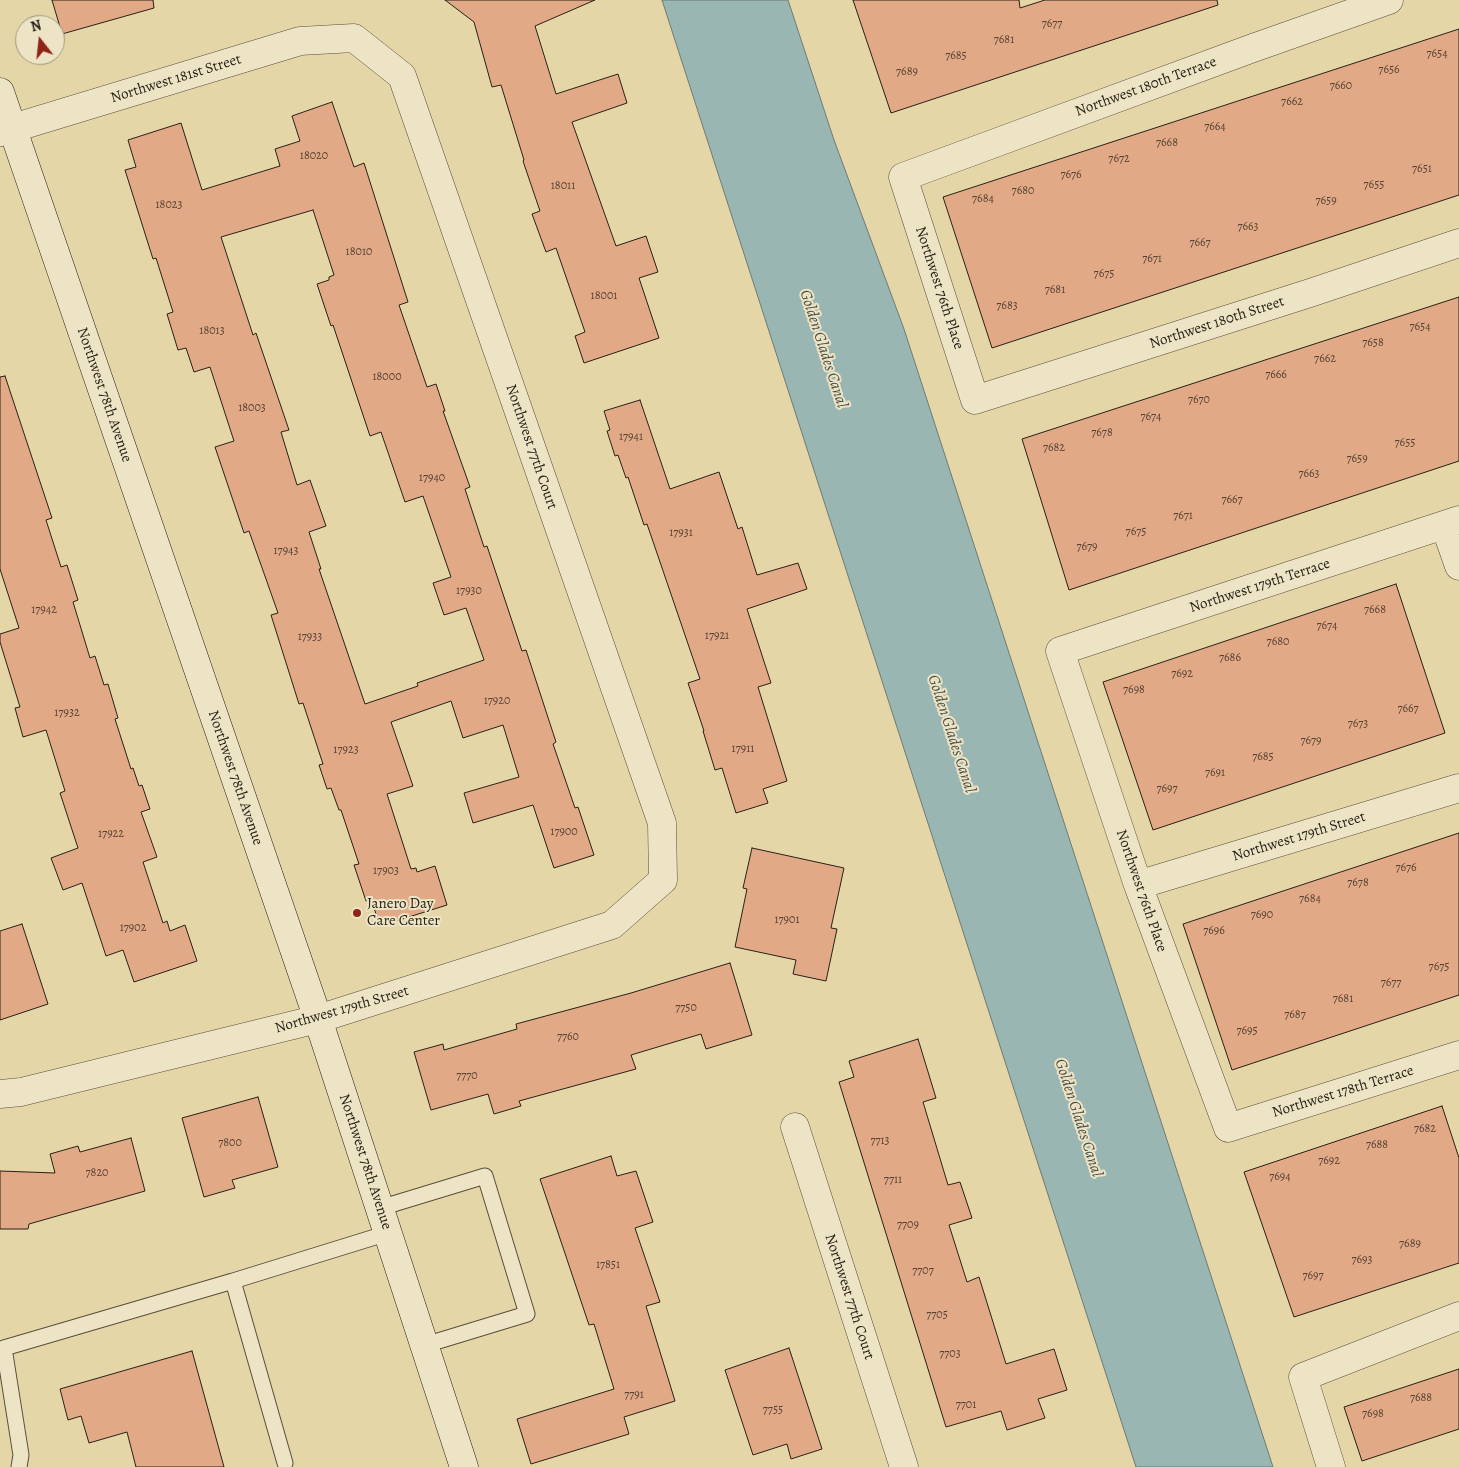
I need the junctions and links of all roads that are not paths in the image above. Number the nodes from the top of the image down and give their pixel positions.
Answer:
1 (1389, 0) edge
2 (354, 38) joint
3 (0, 92) edge
4 (6, 130) edge
5 (902, 177) joint
6 (1459, 243) edge
7 (975, 400) joint
8 (1452, 523) edge
9 (1459, 566) edge
10 (1060, 651) joint
11 (1459, 788) edge
12 (664, 880) joint
13 (1138, 886) junction
14 (318, 1020) junction
15 (1459, 1055) edge
16 (0, 1094) edge
17 (795, 1127) dead end
18 (1228, 1128) joint
19 (384, 1221) junction
20 (233, 1282) junction
21 (1459, 1316) edge
22 (425, 1345) junction
23 (285, 1463) dead end
24 (19, 1467) edge
25 (464, 1467) edge
26 (904, 1467) edge
27 (1331, 1467) edge

1 - 5 street, Northwest 180th Terrace
2 - 4 street, Northwest 181st Street
2 - 12 street, Northwest 77th Court
3 - 4 street, Northwest 78th Avenue
4 - 14 street, Northwest 78th Avenue
5 - 7 street, Northwest 76th Place
6 - 7 street, Northwest 180th Street
8 - 9 street
8 - 10 street, Northwest 179th Terrace
10 - 13 street, Northwest 76th Place
11 - 13 street, Northwest 179th Street
12 - 14 street, Northwest 179th Street
13 - 18 street, Northwest 76th Place
14 - 16 street, Northwest 179th Street
14 - 19 street, Northwest 78th Avenue
15 - 18 street, Northwest 178th Terrace
17 - 26 street, Northwest 77th Court
19 - 20 lane
19 - 22 street, Northwest 78th Avenue
19 - 22 lane
20 - 23 lane
20 - 24 lane
21 - 27 street
22 - 25 street, Northwest 78th Avenue

